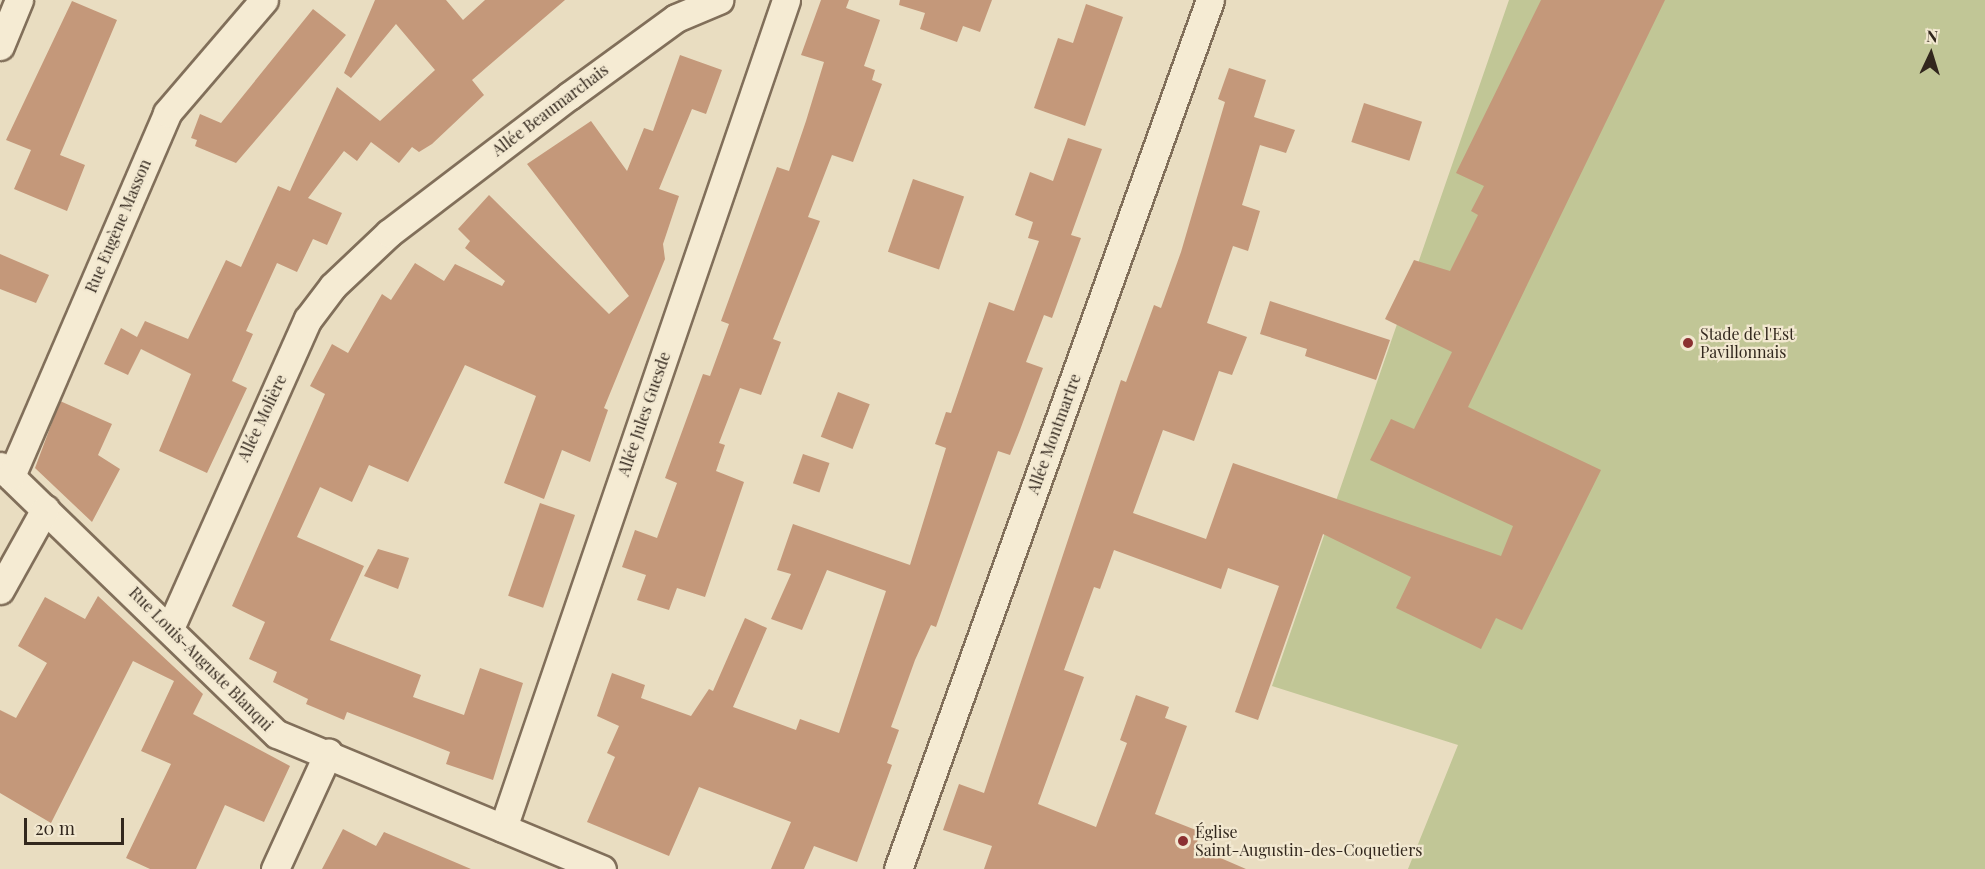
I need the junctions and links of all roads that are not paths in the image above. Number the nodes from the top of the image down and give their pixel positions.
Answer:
1 (19, 0) edge
2 (264, 0) edge
3 (719, 0) edge
4 (786, 0) edge
5 (1210, 0) edge
6 (0, 46) edge
7 (389, 233) joint
8 (5, 471) edge
9 (45, 508) junction
10 (0, 590) edge
11 (171, 626) junction
12 (328, 753) junction
13 (503, 828) junction
14 (275, 869) edge
15 (602, 869) edge
16 (898, 869) edge

1 - 6 street
2 - 8 street, Rue Eugène Masson
3 - 7 street, Allée Beaumarchais
4 - 13 street, Allée Jules Guesde
5 - 16 street, Allée Montmartre
7 - 11 street, Allée Molière
8 - 9 street, Rue Louis-Auguste Blanqui
9 - 10 street
9 - 11 street, Rue Louis-Auguste Blanqui
11 - 12 street, Rue Louis-Auguste Blanqui
12 - 13 street, Rue Louis-Auguste Blanqui
12 - 14 street
13 - 15 street, Rue Louis-Auguste Blanqui

